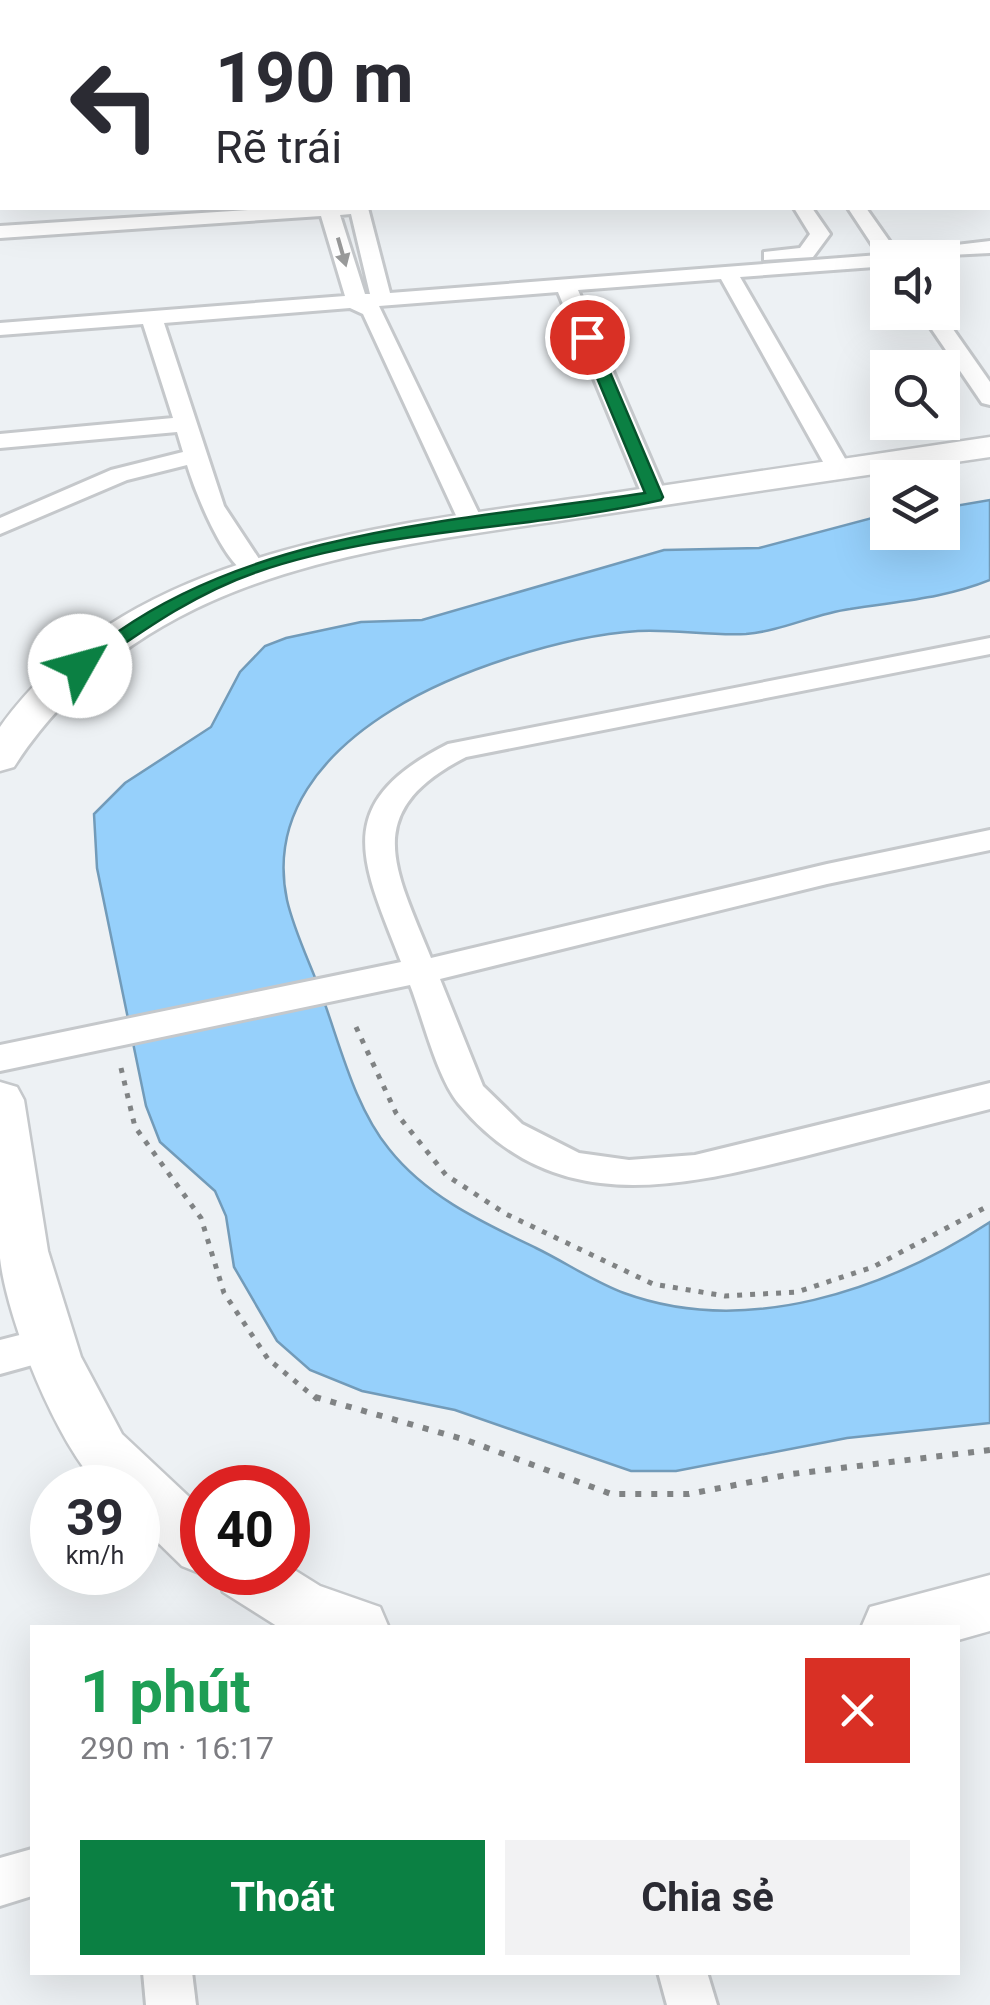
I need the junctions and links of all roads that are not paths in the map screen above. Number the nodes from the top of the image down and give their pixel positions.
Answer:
1 (315, 210) edge
2 (329, 210) edge
3 (359, 210) edge
4 (804, 210) edge
5 (858, 210) edge
6 (0, 232) edge
7 (879, 240) edge
8 (990, 247) edge
9 (960, 250) edge
10 (870, 260) edge
11 (728, 275) junction
12 (566, 286) junction
13 (368, 296) junction
14 (0, 312) edge
15 (152, 318) junction
16 (0, 329) edge
17 (943, 330) edge
18 (990, 398) edge
19 (186, 424) junction
20 (0, 442) edge
21 (990, 446) edge
22 (196, 456) junction
23 (839, 469) junction
24 (655, 497) junction
25 (472, 524) junction
26 (0, 527) edge
27 (252, 568) junction
28 (990, 646) edge
29 (0, 758) edge
30 (990, 840) edge
31 (422, 972) junction
32 (0, 1058) edge
33 (990, 1096) edge
34 (0, 1100) edge
35 (51, 1344) junction
36 (0, 1357) edge
37 (180, 1527) edge
38 (281, 1595) edge
39 (990, 1603) edge
40 (350, 1625) edge
41 (903, 1625) edge
42 (30, 1874) edge
43 (0, 1882) edge
44 (167, 1975) edge
45 (683, 1975) edge
46 (171, 2005) edge
47 (692, 2005) edge

1 - 6 street
2 -> 13 street
3 - 13 street
4 - 13 street
5 - 7 street
8 - 9 street
10 - 11 street
11 - 12 street
11 - 23 street
12 - 13 street
12 - 24 street
13 - 14 street
13 - 15 street
13 - 25 street
15 - 16 street
15 - 19 street
17 - 18 street
19 - 20 street
19 - 22 street
21 - 23 street
22 - 26 street
22 - 27 street
23 - 24 street
24 - 25 street
25 - 27 street
27 - 29 street
28 - 31 street
30 - 31 street
31 - 32 street
31 - 33 street
34 - 35 street
35 - 36 street
35 - 37 street
38 - 40 street
39 - 41 street
42 - 43 street
44 - 46 street
45 - 47 street

